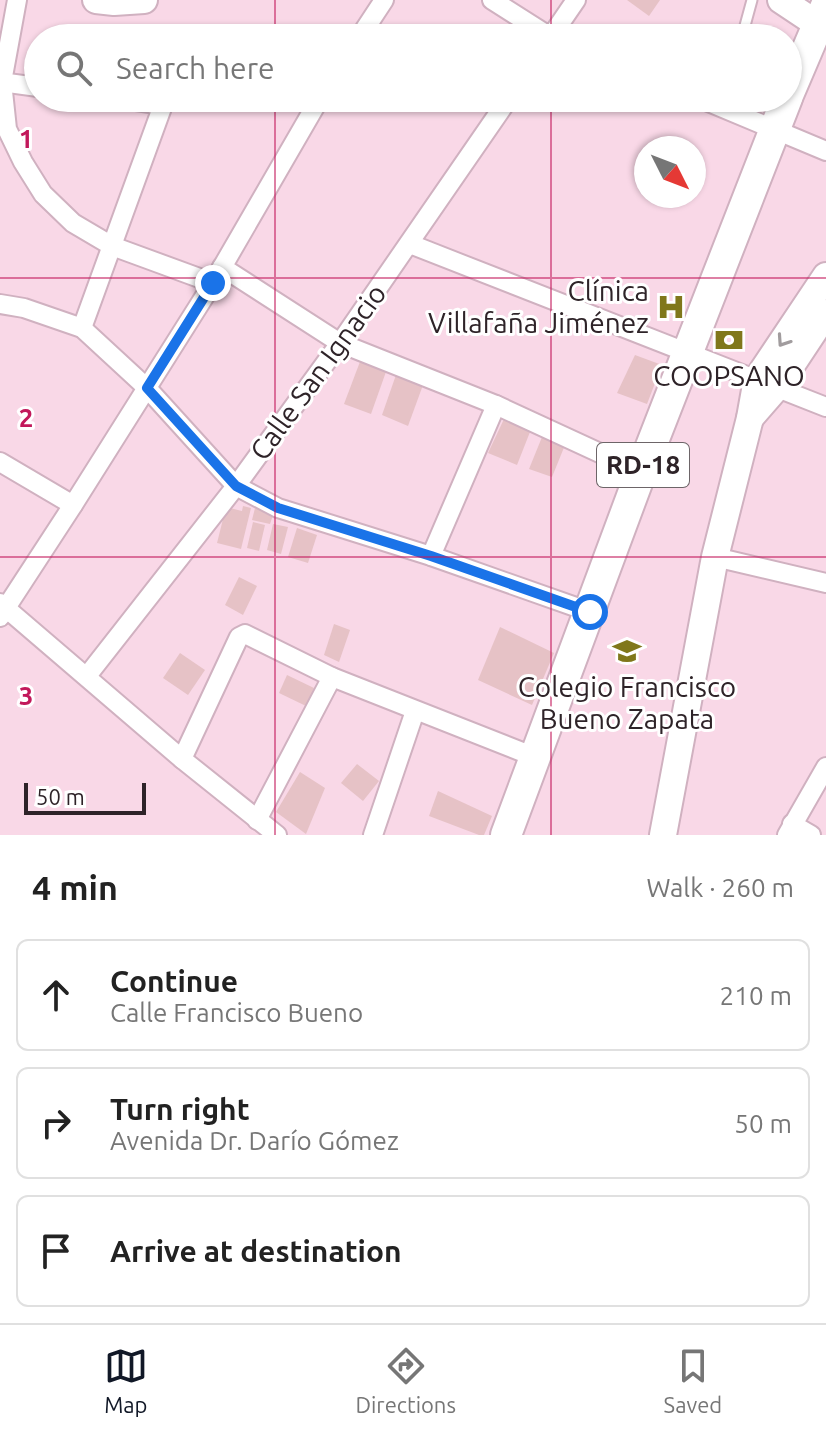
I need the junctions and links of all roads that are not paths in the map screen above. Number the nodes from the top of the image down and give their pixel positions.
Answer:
1 (17, 0) edge
2 (96, 0) edge
3 (144, 0) edge
4 (384, 0) edge
5 (492, 0) edge
6 (576, 0) edge
7 (752, 0) edge
8 (781, 0) edge
9 (822, 15) edge
10 (368, 24) edge
11 (529, 24) edge
12 (560, 24) edge
13 (745, 24) edge
14 (802, 50) edge
15 (1, 82) edge
16 (24, 85) edge
17 (160, 112) edge
18 (312, 112) edge
19 (500, 112) edge
20 (733, 112) edge
21 (781, 112) edge
22 (774, 129) junction
23 (826, 151) edge
24 (410, 244) junction
25 (112, 246) junction
26 (218, 275) junction
27 (826, 276) edge
28 (0, 304) edge
29 (826, 313) edge
30 (82, 328) junction
31 (340, 343) junction
32 (688, 354) junction
33 (767, 383) junction
34 (147, 388) junction
35 (496, 405) junction
36 (826, 407) edge
37 (0, 462) edge
38 (641, 472) junction
39 (236, 486) junction
40 (73, 505) junction
41 (431, 556) junction
42 (715, 557) junction
43 (826, 583) edge
44 (2, 609) edge
45 (590, 612) junction
46 (87, 676) junction
47 (332, 677) junction
48 (415, 711) junction
49 (535, 757) junction
50 (182, 759) junction
51 (826, 767) edge
52 (257, 820) junction
53 (789, 830) edge
54 (277, 835) edge
55 (373, 835) edge
56 (506, 835) edge
57 (663, 835) edge
58 (811, 835) edge

1 - 15 street
2 - 3 main road
4 - 10 street
5 - 11 street
6 - 12 street
7 - 13 lane
8 - 9 main road, RD-18
9 - 14 main road, RD-18
15 - 16 street
15 - 25 street
17 - 25 street
18 - 26 street
19 - 24 street, Calle San Ignacio
20 - 22 street
21 - 22 main road, RD-18
22 - 23 street
22 - 32 main road, RD-18
24 - 31 street, Calle San Ignacio
24 - 32 street
25 - 26 street
25 - 30 street
26 - 31 street
26 - 34 street
27 -> 33 main road
28 - 30 street
29 - 33 main road
30 - 34 street
31 - 35 street
31 - 39 street, Calle San Ignacio
32 - 33 street
32 - 38 main road, RD-18
33 - 36 street
33 - 42 main road
34 - 39 street
34 - 40 street
35 - 38 street
35 - 41 street
37 - 40 street
38 - 45 main road, RD-18
39 - 41 street
39 - 46 street, Calle San Ignacio
40 - 44 street
41 - 45 street
42 - 43 street
42 - 57 main road
44 - 46 street
45 - 49 main road, RD-18
46 - 50 street
47 - 48 street
47 - 50 street
47 - 52 street
48 - 49 street
48 - 55 street
49 - 56 main road, RD-18
50 - 52 street
51 - 53 street
52 - 54 street
53 - 58 street

